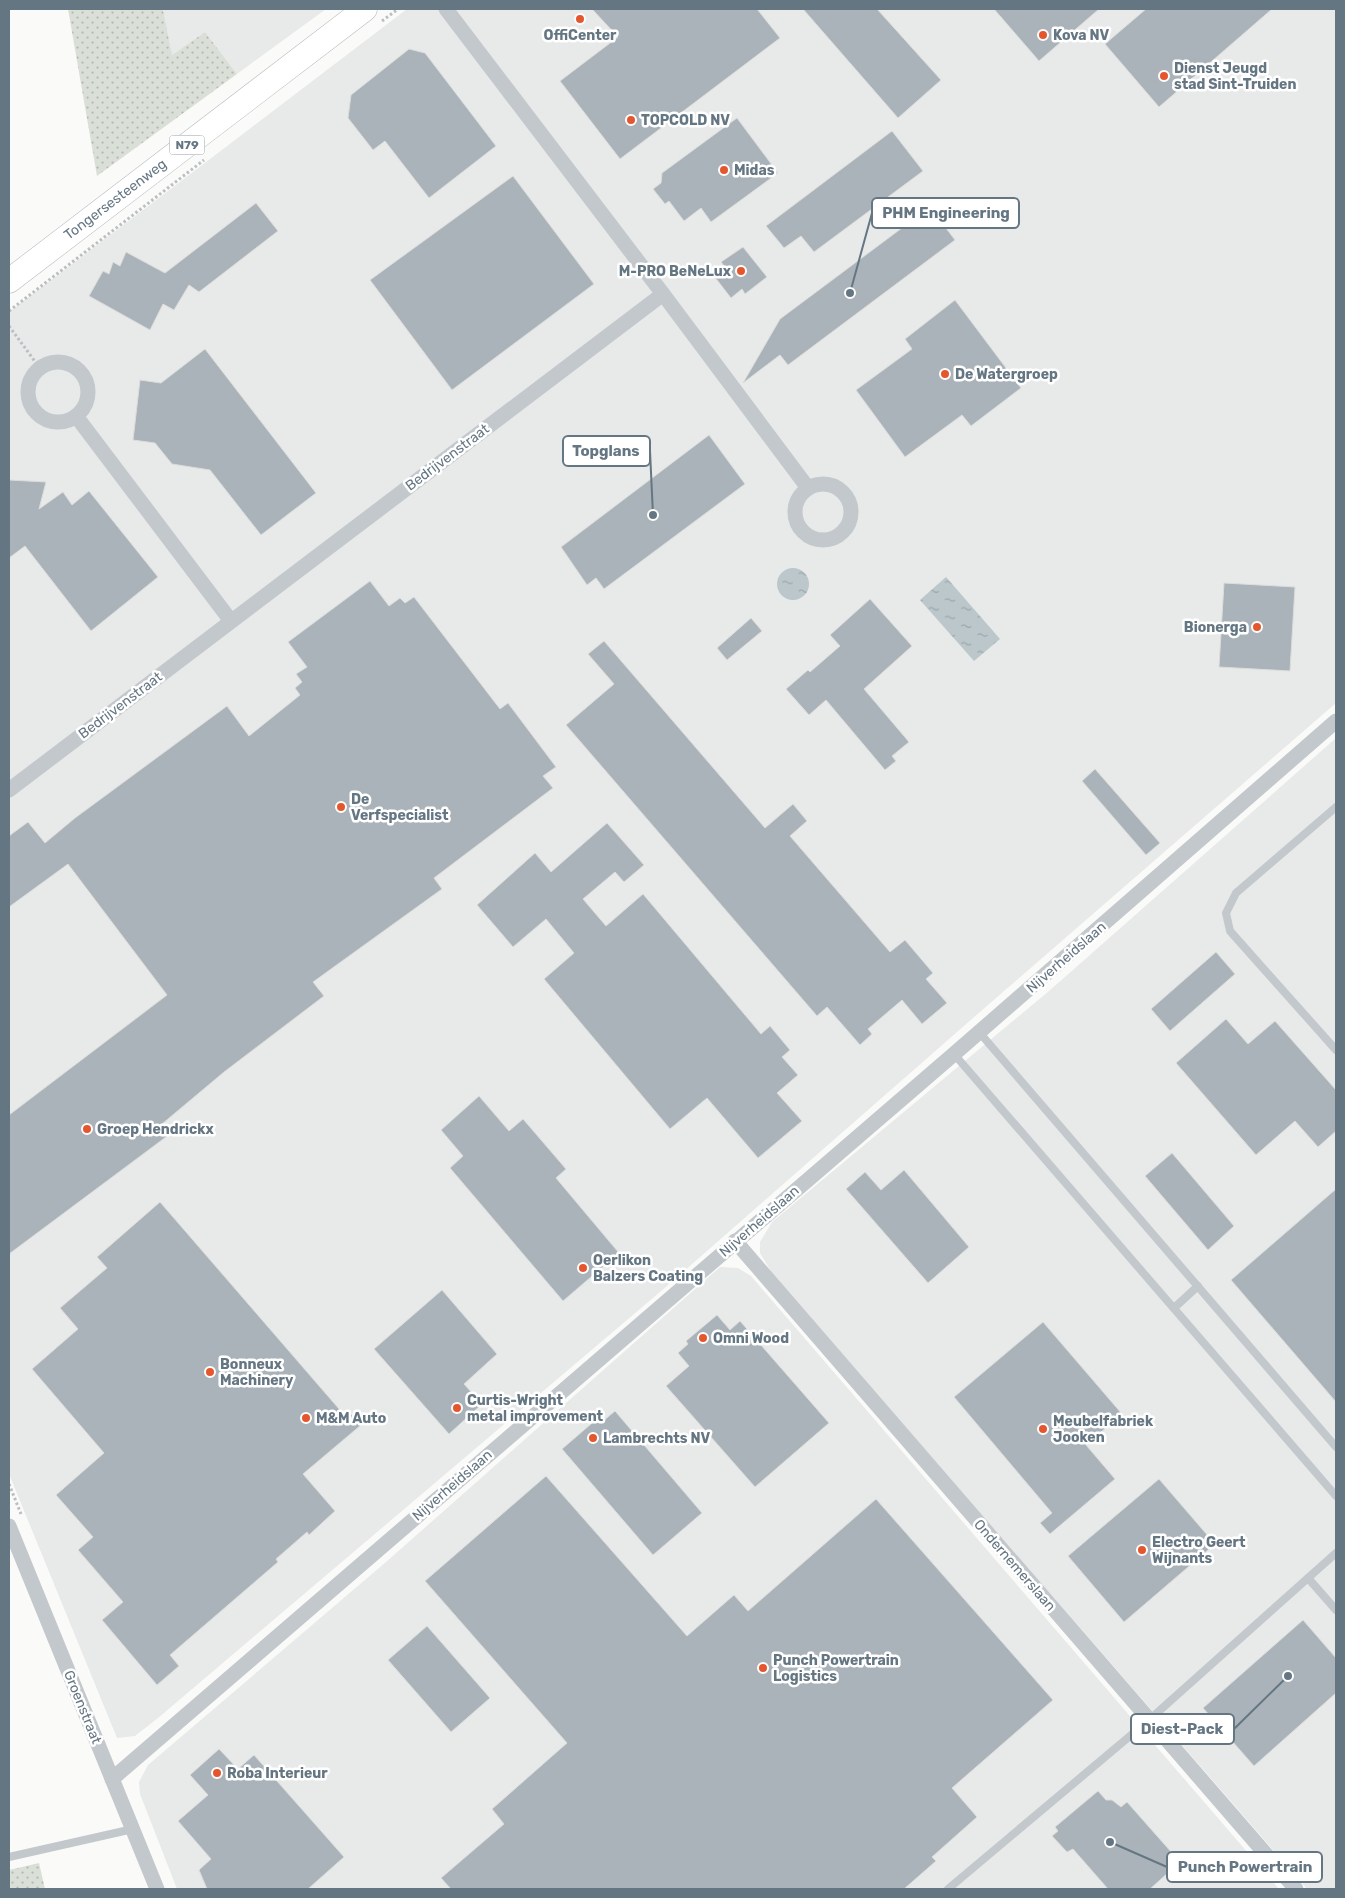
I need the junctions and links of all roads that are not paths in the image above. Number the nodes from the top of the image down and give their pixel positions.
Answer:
1 (365, 9) edge
2 (446, 9) edge
3 (9, 281) edge
4 (663, 294) junction
5 (76, 416) junction
6 (808, 488) dead end
7 (231, 621) junction
8 (1336, 721) edge
9 (9, 790) edge
10 (1336, 807) edge
11 (979, 1032) junction
12 (1336, 1050) edge
13 (954, 1054) junction
14 (735, 1241) junction
15 (1198, 1286) junction
16 (1174, 1308) junction
17 (1336, 1447) edge
18 (1336, 1496) edge
19 (9, 1526) edge
20 (1336, 1553) edge
21 (1308, 1578) junction
22 (1336, 1610) edge
23 (1149, 1720) junction
24 (112, 1779) junction
25 (133, 1829) junction
26 (9, 1857) edge
27 (157, 1889) edge
28 (948, 1889) edge
29 (1296, 1889) edge

1 - 3 main road, Tongersesteenweg / N79
2 - 4 street
4 - 6 street
4 - 7 street, Bedrijvenstraat
5 - 5 street
5 - 7 street
7 - 9 street, Bedrijvenstraat
8 - 11 street, Nijverheidslaan
10 - 12 lane
11 - 13 street, Nijverheidslaan
11 - 15 lane
13 - 14 street, Nijverheidslaan
13 - 16 lane
14 - 23 street, Ondernemerslaan
14 - 24 street, Nijverheidslaan
15 - 16 lane
15 - 17 lane
16 - 18 lane
19 - 24 street, Groenstraat
20 - 21 lane
21 - 22 lane
21 - 23 lane
23 - 28 lane
23 - 29 street, Ondernemerslaan
24 - 25 street, Groenstraat
25 - 26 lane
25 - 27 street, Groenstraat

